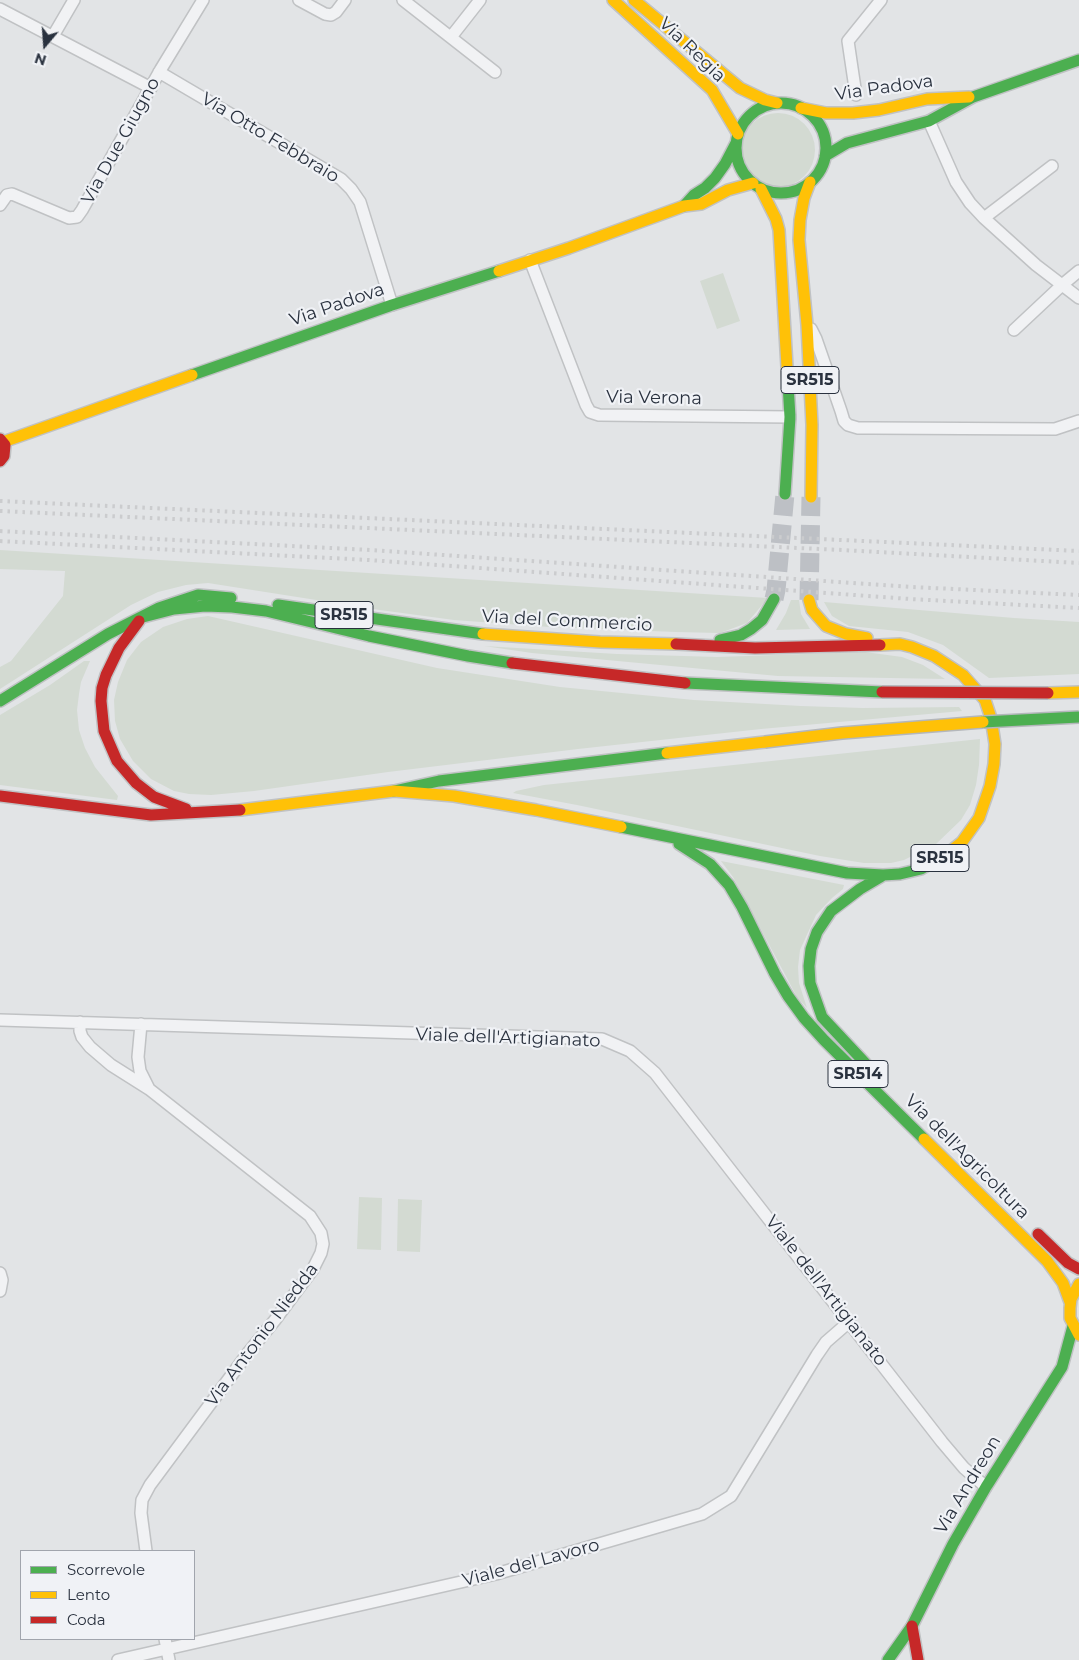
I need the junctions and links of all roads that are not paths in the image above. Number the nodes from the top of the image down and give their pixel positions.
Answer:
1 (74, 0) edge
2 (203, 0) edge
3 (299, 0) edge
4 (345, 0) edge
5 (403, 0) edge
6 (480, 0) edge
7 (613, 0) edge
8 (634, 0) edge
9 (881, 0) edge
10 (0, 9) edge
11 (53, 36) junction
12 (451, 37) junction
13 (1079, 60) edge
14 (160, 72) junction
15 (495, 72) dead end
16 (150, 88) junction
17 (856, 95) dead end
18 (973, 97) junction
19 (777, 104) junction
20 (801, 108) junction
21 (929, 121) junction
22 (737, 139) junction
23 (825, 156) junction
24 (1052, 166) dead end
25 (810, 182) junction
26 (757, 186) junction
27 (4, 191) edge
28 (0, 205) edge
29 (684, 206) junction
30 (984, 218) junction
31 (530, 260) junction
32 (1079, 271) edge
33 (1062, 285) junction
34 (1079, 298) edge
35 (392, 304) junction
36 (808, 325) junction
37 (1014, 330) dead end
38 (790, 417) junction
39 (1079, 421) edge
40 (1, 440) edge
41 (0, 460) edge
42 (785, 494) tunnel mouth
43 (811, 497) tunnel mouth
44 (774, 599) tunnel mouth
45 (809, 600) tunnel mouth
46 (143, 617) junction
47 (699, 644) junction
48 (900, 644) junction
49 (1079, 692) edge
50 (0, 701) edge
51 (1079, 717) edge
52 (394, 791) junction
53 (0, 796) edge
54 (28, 799) junction
55 (0, 800) edge
56 (197, 813) junction
57 (664, 836) junction
58 (883, 875) junction
59 (0, 1020) edge
60 (80, 1022) junction
61 (140, 1024) junction
62 (876, 1074) dead end
63 (149, 1089) junction
64 (1030, 1226) dead end
65 (1079, 1269) edge
66 (0, 1273) edge
67 (1079, 1284) edge
68 (0, 1291) edge
69 (1070, 1302) junction
70 (849, 1322) junction
71 (1076, 1331) edge
72 (1076, 1360) dead end
73 (1062, 1367) junction
74 (986, 1487) junction
75 (146, 1550) edge
76 (912, 1626) junction
77 (167, 1649) edge
78 (118, 1660) edge
79 (890, 1660) edge
80 (916, 1660) edge

1 - 11 street
2 - 14 street, Via Due Giugno
3 - 4 street
5 - 12 street
6 - 12 street
7 - 22 main road, Via Regia
8 - 19 main road, Via Regia
9 - 17 street
10 - 11 street
11 - 16 street
12 - 15 street
13 - 18 main road, Via Padova
14 - 16 street, Via Due Giugno
14 - 35 street, Via Otto Febbraio
16 - 27 street, Via Due Giugno
18 - 20 main road, Via Padova
18 - 21 main road, Via Padova
19 - 20 main road, Via Padova
19 - 22 main road, Via Padova
20 - 23 main road, Via Padova
21 - 23 main road, Via Padova
21 - 30 street
22 - 26 main road
22 - 29 main road, Via Padova
23 - 25 main road
24 - 30 street
25 - 26 main road, Via Padova
25 - 36 main road, SR515
26 - 29 main road, Via Padova
26 - 38 main road, SR515
27 - 28 street, Via Due Giugno
29 - 31 main road, Via Padova
30 - 33 street
31 - 35 main road, Via Padova
31 - 38 street, Via Verona
32 - 33 street
33 - 34 street
33 - 37 street
35 - 40 main road, Via Padova
36 - 39 street
36 - 43 main road, SR515
38 - 42 main road, SR515
40 - 41 main road
44 - 47 main road, SR515
45 - 48 main road, SR515
46 - 47 main road, Via del Commercio / SR515
46 - 49 main road, Via del Commercio, bridge
46 - 50 main road, Via del Commercio / SR515
46 - 56 main road, Via del Commercio
47 - 48 main road, Via del Commercio / SR515
48 - 58 main road, Via del Commercio / SR515
51 - 52 main road, Via del Commercio, bridge
52 - 56 main road, Via del Commercio / SR515
52 - 57 main road, Via del Commercio / SR515
53 - 54 main road, Via del Commercio / SR515
54 - 55 main road
54 - 56 main road, Via del Commercio / SR515
57 - 58 main road, Via del Commercio / SR515
57 - 69 main road, Via dell'Agricoltura / SR514
58 - 62 main road, SR514
59 - 60 street, Viale dell'Artigianato
60 - 61 street, Viale dell'Artigianato
60 - 63 street, Via Antonio Niedda
61 - 63 street, Via Antonio Niedda
61 - 70 street, Viale dell'Artigianato
63 - 75 street, Via Antonio Niedda
64 - 65 main road, Via dell'Agricoltura
66 - 68 street
67 - 69 main road
69 - 71 main road, SR514
70 - 74 street, Viale dell'Artigianato
70 - 77 street, Viale del Lavoro
71 - 73 main road, Via Andreon
72 - 73 main road
73 - 74 main road, Via Andreon
74 - 76 main road, Via Andreon
76 - 79 main road, Via Andreon
76 - 80 main road
77 - 78 street, Viale del Lavoro
79 - 80 main road

